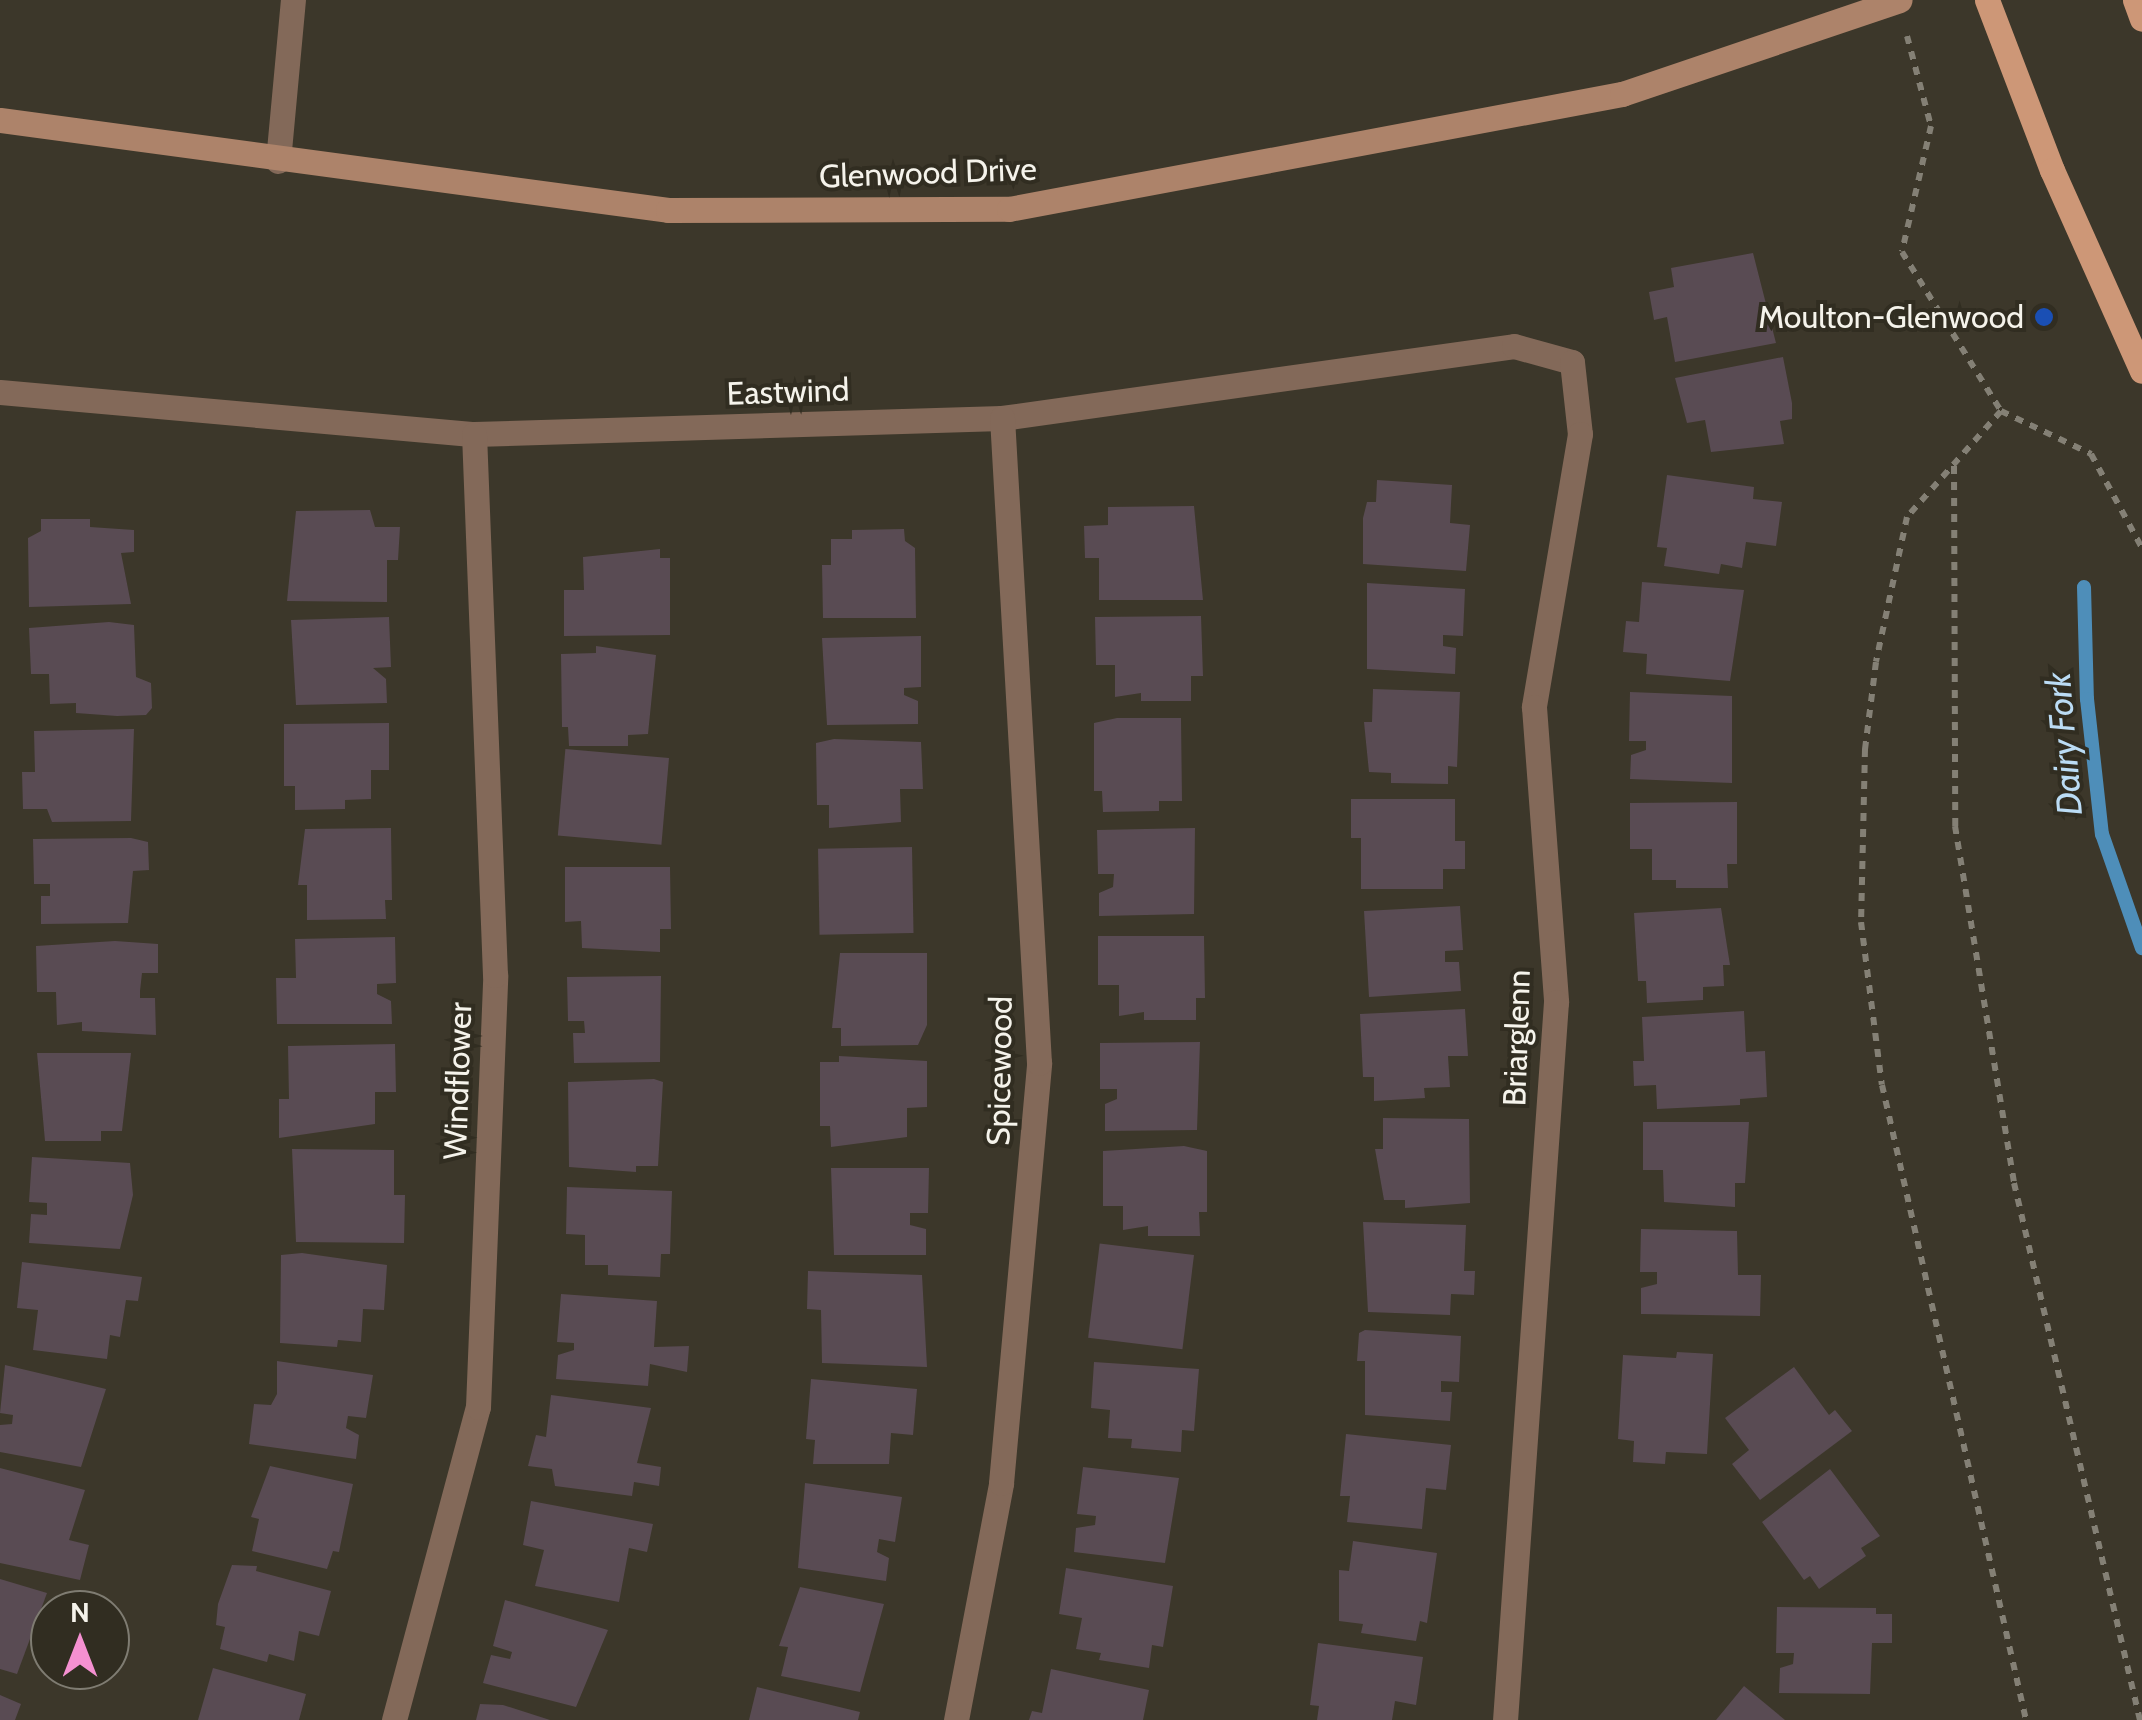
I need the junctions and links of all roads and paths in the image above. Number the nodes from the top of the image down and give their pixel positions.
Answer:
1 (293, 0) edge
2 (1898, 0) edge
3 (1987, 0) edge
4 (2134, 0) edge
5 (2142, 19) edge
6 (0, 120) edge
7 (278, 161) junction
8 (1572, 362) joint
9 (2142, 371) edge
10 (0, 392) edge
11 (2001, 411) junction
12 (1002, 418) junction
13 (474, 434) junction
14 (1954, 464) junction
15 (2142, 548) edge
16 (394, 1720) edge
17 (956, 1720) edge
18 (1505, 1720) edge
19 (2026, 1720) edge
20 (2140, 1720) edge

1 - 7 street
2 - 7 main road, Glenwood Drive
2 - 11 path
3 - 9 main road
4 - 5 main road
6 - 7 main road, Glenwood Drive
8 - 12 street, Eastwind
8 - 18 street, Briarglenn
10 - 13 street, Eastwind
11 - 14 path
11 - 15 path
12 - 13 street, Eastwind
12 - 17 street, Spicewood
13 - 16 street, Windflower
14 - 19 path
14 - 20 path

